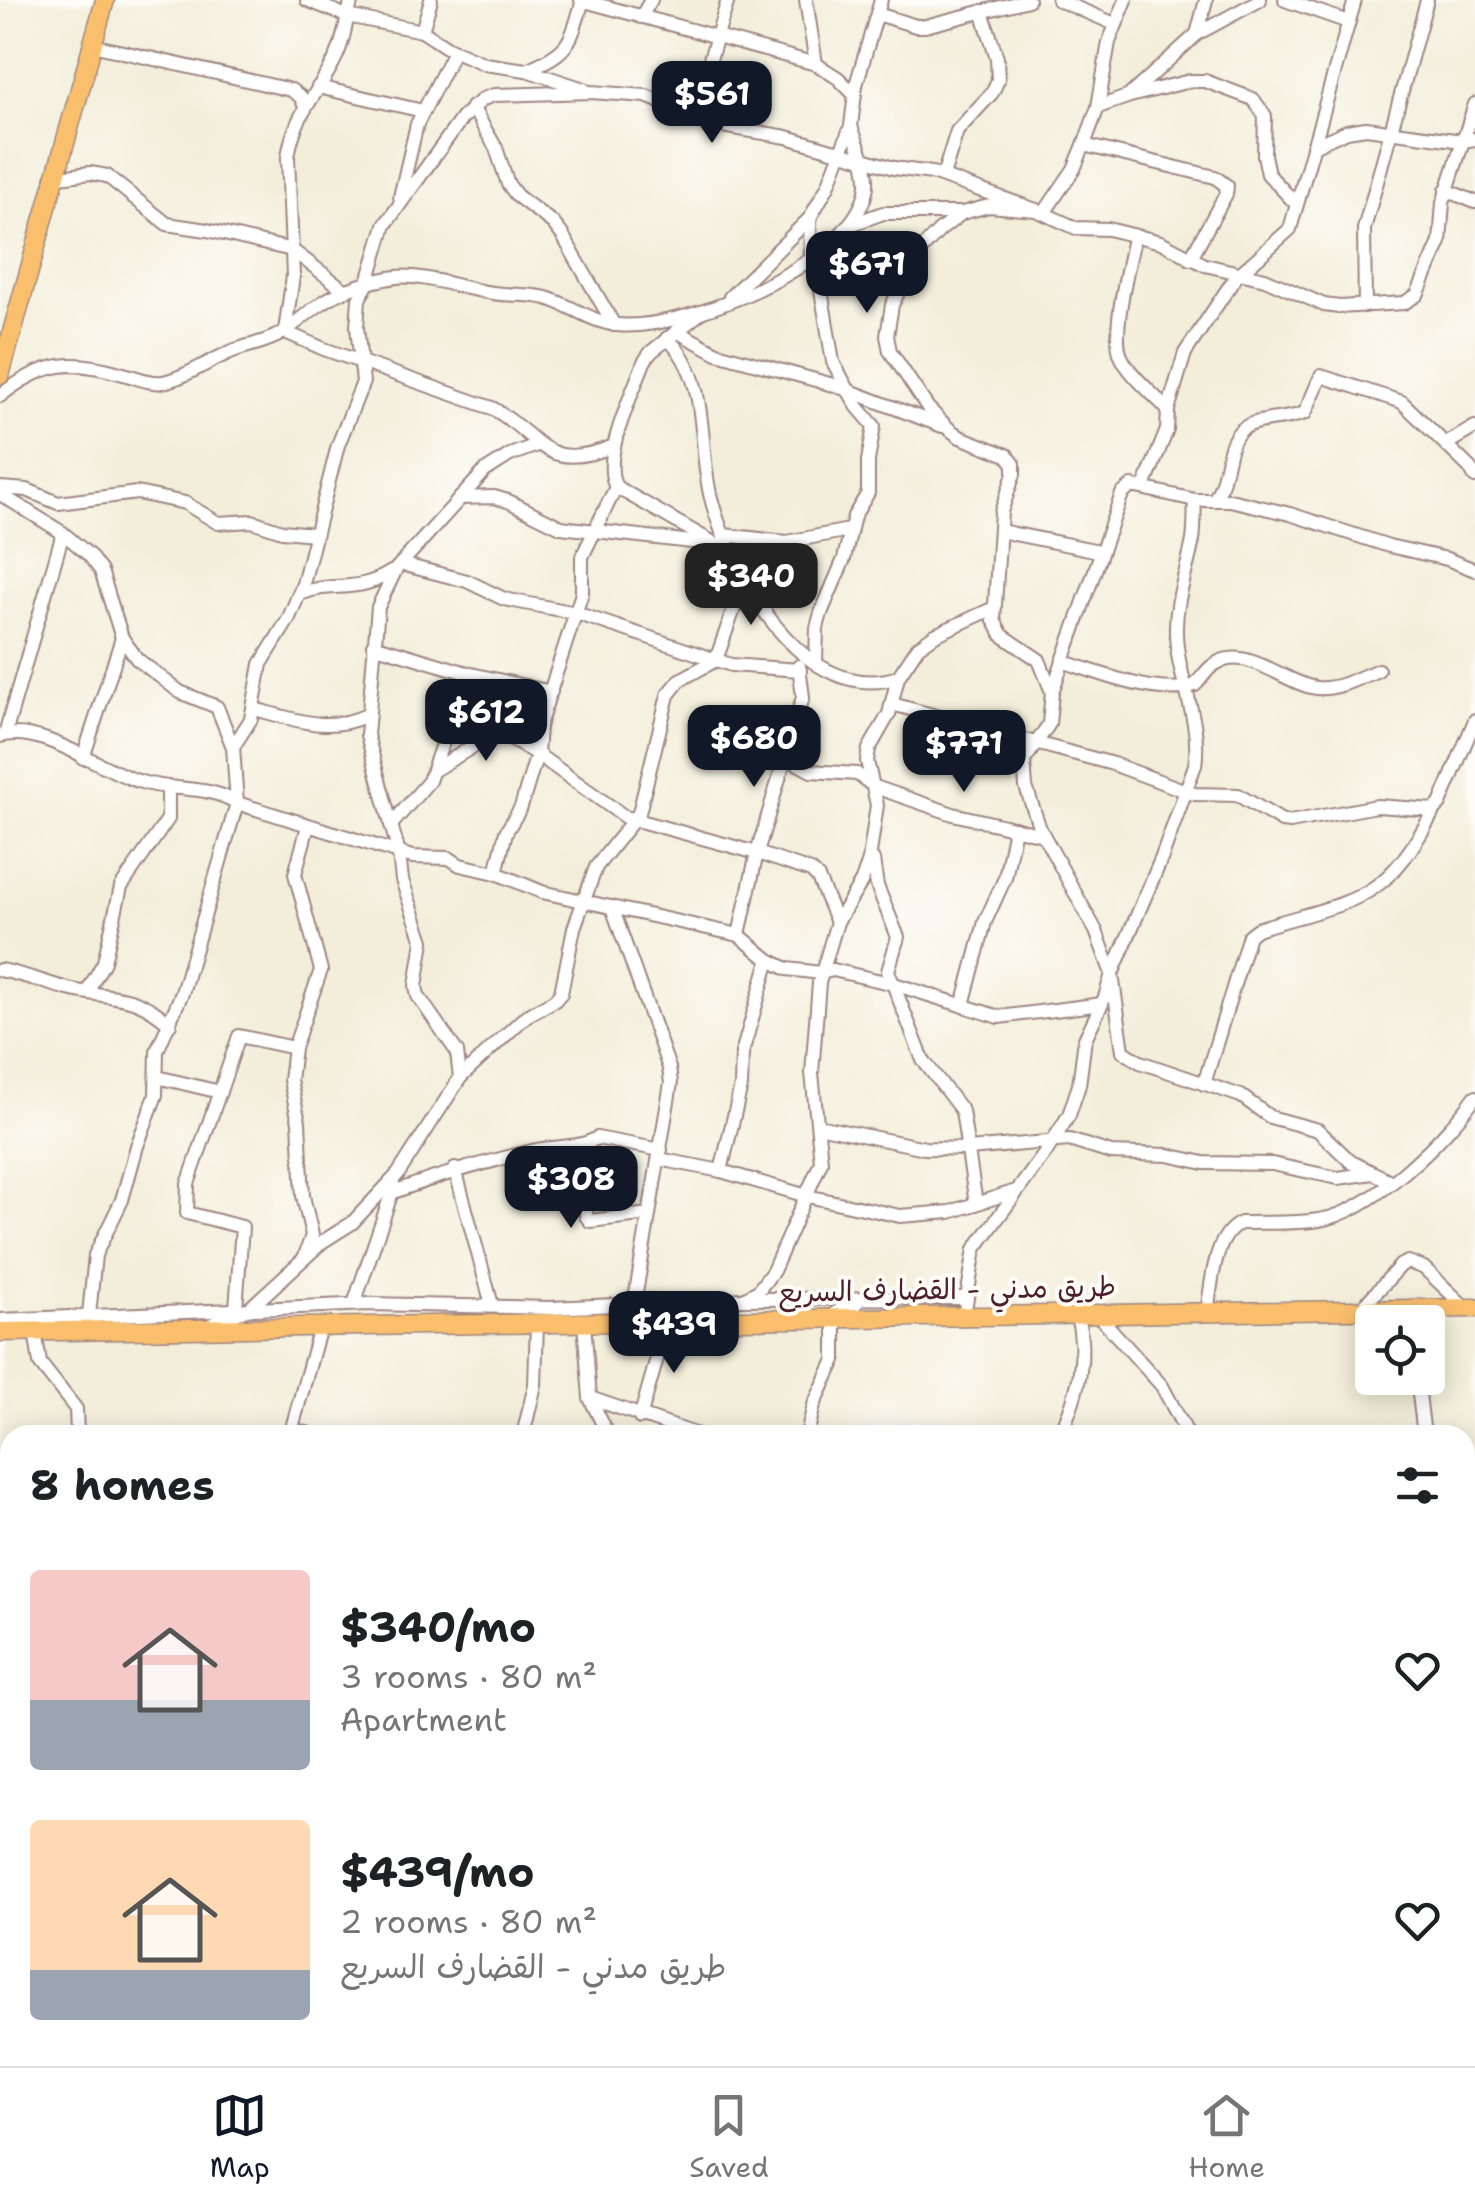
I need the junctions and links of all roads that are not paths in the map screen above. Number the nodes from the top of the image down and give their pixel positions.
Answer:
1 (104, 0) edge
2 (308, 0) edge
3 (352, 0) edge
4 (431, 0) edge
5 (582, 0) edge
6 (651, 0) edge
7 (728, 0) edge
8 (806, 0) edge
9 (1028, 0) edge
10 (1058, 0) edge
11 (1126, 0) edge
12 (1206, 0) edge
13 (1260, 0) edge
14 (1285, 0) edge
15 (1355, 0) edge
16 (1427, 0) edge
17 (878, 7) edge
18 (982, 11) junction
19 (347, 16) junction
20 (641, 17) junction
21 (1348, 22) junction
22 (1115, 24) junction
23 (422, 31) junction
24 (1196, 34) junction
25 (718, 38) junction
26 (92, 45) junction
27 (454, 50) junction
28 (816, 64) junction
29 (526, 70) junction
30 (318, 87) junction
31 (591, 92) junction
32 (854, 94) junction
33 (1130, 96) junction
34 (661, 100) junction
35 (1475, 104) edge
36 (305, 106) junction
37 (472, 107) junction
38 (1098, 107) junction
39 (423, 111) junction
40 (851, 126) junction
41 (1392, 132) junction
42 (1468, 140) edge
43 (1084, 145) junction
44 (1313, 146) junction
45 (842, 151) junction
46 (863, 160) junction
47 (942, 176) junction
48 (52, 178) junction
49 (1446, 190) junction
50 (1475, 202) edge
51 (1296, 204) junction
52 (398, 205) junction
53 (1040, 211) junction
54 (962, 213) junction
55 (810, 218) junction
56 (845, 227) junction
57 (1134, 238) junction
58 (292, 250) junction
59 (810, 259) junction
60 (1190, 259) junction
61 (1243, 272) junction
62 (367, 285) junction
63 (346, 291) junction
64 (724, 302) junction
65 (1365, 306) junction
66 (701, 312) junction
67 (614, 325) junction
68 (284, 332) junction
69 (672, 335) junction
70 (363, 364) junction
71 (0, 376) edge
72 (849, 391) junction
73 (0, 396) edge
74 (1168, 410) junction
75 (1475, 427) edge
76 (948, 429) junction
77 (1446, 444) junction
78 (537, 445) junction
79 (614, 446) junction
80 (1475, 477) edge
81 (616, 487) junction
82 (1144, 487) junction
83 (0, 491) edge
84 (460, 498) junction
85 (1215, 498) junction
86 (1194, 500) junction
87 (849, 530) junction
88 (594, 531) junction
89 (1000, 532) junction
90 (63, 533) junction
91 (314, 534) junction
92 (720, 540) junction
93 (1099, 550) junction
94 (399, 566) junction
95 (1475, 570) edge
96 (744, 580) junction
97 (299, 594) junction
98 (994, 608) junction
99 (576, 613) junction
100 (122, 638) junction
101 (792, 644) junction
102 (373, 646) junction
103 (716, 660) junction
104 (816, 662) junction
105 (1064, 662) junction
106 (800, 670) junction
107 (1378, 670) dead end
108 (467, 673) junction
109 (898, 676) junction
110 (1186, 688) junction
111 (550, 692) junction
112 (1052, 692) junction
113 (892, 704) junction
114 (254, 709) junction
115 (367, 714) junction
116 (1475, 720) edge
117 (2, 735) edge
118 (1034, 744) junction
119 (233, 746) junction
120 (537, 754) junction
121 (83, 758) junction
122 (787, 758) junction
123 (434, 770) junction
124 (168, 787) junction
125 (875, 787) junction
126 (1186, 791) junction
127 (237, 802) junction
128 (1434, 810) junction
129 (635, 820) junction
130 (391, 825) junction
131 (308, 826) junction
132 (1016, 828) junction
133 (1043, 835) junction
134 (871, 851) junction
135 (757, 853) junction
136 (399, 854) junction
137 (496, 873) junction
138 (582, 900) junction
139 (612, 907) junction
140 (837, 922) junction
141 (739, 935) junction
142 (769, 960) junction
143 (0, 970) edge
144 (821, 973) junction
145 (1112, 974) junction
146 (894, 984) junction
147 (87, 992) junction
148 (1102, 1004) junction
149 (964, 1005) junction
150 (170, 1024) junction
151 (294, 1048) junction
152 (157, 1077) junction
153 (460, 1078) junction
154 (1204, 1084) junction
155 (220, 1092) junction
156 (1475, 1096) edge
157 (818, 1126) junction
158 (1053, 1141) junction
159 (588, 1146) junction
160 (969, 1149) junction
161 (660, 1154) junction
162 (455, 1169) junction
163 (720, 1170) junction
164 (1373, 1173) junction
165 (398, 1174) junction
166 (1392, 1182) junction
167 (1016, 1191) junction
168 (391, 1193) junction
169 (807, 1196) junction
170 (976, 1204) junction
171 (649, 1214) junction
172 (304, 1258) junction
173 (743, 1299) junction
174 (866, 1300) junction
175 (354, 1304) junction
176 (492, 1305) junction
177 (634, 1305) junction
178 (1364, 1305) edge
179 (965, 1307) junction
180 (1471, 1308) edge
181 (243, 1309) junction
182 (1355, 1310) edge
183 (1445, 1311) edge
184 (1207, 1312) junction
185 (1098, 1314) junction
186 (89, 1315) junction
187 (1076, 1315) junction
188 (834, 1318) junction
189 (0, 1320) edge
190 (537, 1323) junction
191 (591, 1323) junction
192 (667, 1323) junction
193 (320, 1327) junction
194 (204, 1328) junction
195 (35, 1331) junction
196 (0, 1332) edge
197 (1419, 1395) edge
198 (590, 1398) junction
199 (640, 1418) junction
200 (76, 1425) edge
201 (293, 1425) edge
202 (526, 1425) edge
203 (603, 1425) edge
204 (664, 1425) edge
205 (809, 1425) edge
206 (1063, 1425) edge
207 (1183, 1425) edge
208 (1423, 1425) edge

1 - 26 highway
2 - 19 street
3 - 19 street
4 - 23 street
5 - 20 street
5 - 29 street
6 - 20 street
7 - 25 street
8 - 28 street
9 - 18 street
10 - 22 street
11 - 22 street
12 - 24 street
13 - 24 street
14 - 21 street
15 - 21 street
16 - 41 street
17 - 18 street
17 - 32 street
18 - 47 street
19 - 23 street
19 - 30 street
20 - 25 street
21 - 44 street
22 - 38 street
23 - 27 street
24 - 33 street
25 - 28 street
25 - 34 street
26 - 36 street
26 - 48 highway
27 - 29 street
27 - 39 street
28 - 32 street
29 - 31 street
30 - 36 street
30 - 39 street
31 - 34 street
31 - 37 street
32 - 40 street
33 - 38 street
33 - 51 street
34 - 45 street
35 - 42 street
36 - 58 street
37 - 52 street
37 - 67 street
38 - 43 street
39 - 52 street
40 - 45 street
40 - 46 street
41 - 42 street
41 - 44 street
41 - 65 street
42 - 49 street
43 - 53 street
43 - 60 street
44 - 51 street
45 - 46 street
45 - 55 street
46 - 47 street
46 - 56 street
47 - 53 street
48 - 58 street
48 - 71 highway
49 - 50 street
49 - 65 street
51 - 61 street
52 - 62 street
53 - 54 street
53 - 57 street
54 - 56 street
54 - 76 street
55 - 59 street
55 - 64 street
56 - 59 street
57 - 60 street
57 - 74 street
58 - 63 street
58 - 68 street
59 - 64 street
59 - 72 street
60 - 61 street
61 - 65 street
61 - 74 street
62 - 63 street
62 - 67 street
62 - 70 street
63 - 68 street
64 - 66 street
66 - 67 street
66 - 69 street
68 - 70 street
68 - 73 street
69 - 72 street
69 - 79 street
69 - 92 street
70 - 78 street
70 - 91 street
72 - 76 street
72 - 87 street
74 - 82 street
75 - 77 street
76 - 89 street
77 - 80 street
77 - 85 street
78 - 79 street
78 - 84 street
79 - 81 street
81 - 88 street
81 - 92 street
82 - 86 street
82 - 93 street
83 - 90 street
83 - 91 street
84 - 88 street
84 - 94 street
85 - 86 street
85 - 95 street
86 - 110 street
87 - 92 street
87 - 104 street
88 - 92 street
88 - 99 street
89 - 93 street
89 - 98 street
90 - 100 street
90 - 117 street
91 - 97 street
92 - 96 street
93 - 105 street
94 - 97 street
94 - 99 street
94 - 102 street
96 - 101 street
96 - 103 street
97 - 114 street
98 - 109 street
98 - 112 street
99 - 103 street
99 - 111 street
100 - 119 street
100 - 121 street
101 - 104 street
101 - 106 street
102 - 108 street
102 - 115 street
103 - 106 street
103 - 129 street
104 - 109 street
105 - 110 street
105 - 112 street
106 - 122 street
107 - 110 street
108 - 111 street
108 - 123 street
109 - 113 street
110 - 126 street
111 - 120 street
112 - 118 street
113 - 118 street
113 - 125 street
114 - 115 street
114 - 119 street
115 - 130 street
116 - 128 street
117 - 121 street
118 - 126 street
118 - 133 street
119 - 127 street
120 - 123 street
120 - 129 street
120 - 137 street
121 - 124 street
122 - 125 street
122 - 135 street
123 - 130 street
124 - 127 street
124 - 147 street
125 - 132 street
125 - 134 street
126 - 128 street
126 - 145 street
127 - 131 street
127 - 150 street
128 - 154 street
129 - 135 street
129 - 138 street
130 - 136 street
131 - 136 street
131 - 151 street
132 - 133 street
132 - 149 street
133 - 145 street
134 - 140 street
134 - 146 street
135 - 140 street
135 - 141 street
136 - 137 street
136 - 153 street
137 - 138 street
138 - 139 street
138 - 153 street
139 - 141 street
139 - 161 street
140 - 144 street
141 - 142 street
142 - 144 street
142 - 163 street
143 - 147 street
144 - 146 street
144 - 157 street
145 - 148 street
145 - 154 street
146 - 149 street
146 - 160 street
147 - 150 street
148 - 149 street
148 - 158 street
150 - 152 street
151 - 155 street
151 - 172 street
152 - 155 street
152 - 186 street
153 - 165 street
154 - 164 street
155 - 181 street
156 - 166 street
157 - 160 street
157 - 169 street
158 - 160 street
158 - 164 street
158 - 167 street
159 - 161 street
159 - 162 street
159 - 171 street
160 - 170 street
161 - 163 street
161 - 171 street
162 - 168 street
162 - 176 street
163 - 169 street
164 - 166 street
165 - 168 street
165 - 172 street
166 - 184 street
167 - 170 street
167 - 179 street
168 - 175 street
169 - 170 street
169 - 173 street
171 - 177 street
172 - 181 street
173 - 174 street
173 - 177 street
174 - 179 street
174 - 188 street
175 - 176 street
175 - 181 street
176 - 177 street
177 - 191 street
178 - 180 street
179 - 187 highway, طريق مدني - القضارف السريع
179 - 188 highway, طريق مدني - القضارف السريع
180 - 183 highway, طريق مدني - القضارف السريع
181 - 186 street
181 - 194 street
182 - 184 highway, طريق مدني - القضارف السريع
184 - 185 highway, طريق مدني - القضارف السريع
185 - 187 highway, طريق مدني - القضارف السريع
185 - 207 street
186 - 189 street
187 - 206 street
188 - 192 highway, طريق مدني - القضارف السريع
188 - 205 street
190 - 191 highway, طريق مدني - القضارف السريع
190 - 193 highway, طريق مدني - القضارف السريع
190 - 202 street
191 - 192 highway, طريق مدني - القضارف السريع
191 - 198 street
192 - 199 street
193 - 194 highway, طريق مدني - القضارف السريع
193 - 201 street
194 - 195 highway, طريق مدني - القضارف السريع
195 - 196 highway, طريق مدني - القضارف السريع
195 - 200 street
197 - 208 street
198 - 199 street
198 - 203 street
199 - 204 street

